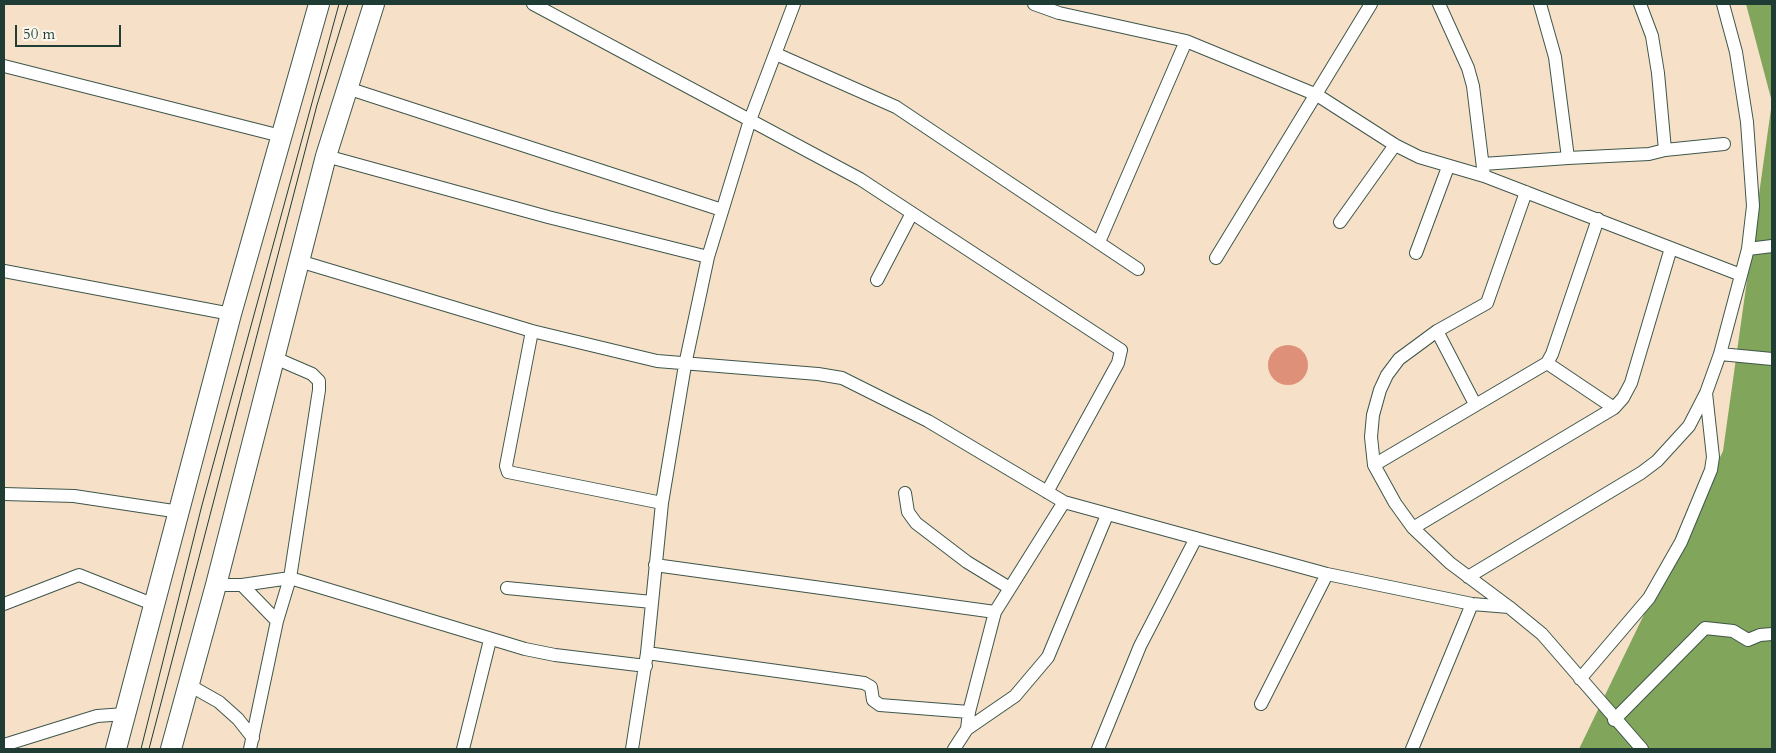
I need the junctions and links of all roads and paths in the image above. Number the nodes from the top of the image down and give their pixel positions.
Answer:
1 (319, 4) edge
2 (374, 4) edge
3 (533, 4) edge
4 (794, 4) edge
5 (1034, 4) edge
6 (1371, 4) edge
7 (1439, 4) edge
8 (1540, 4) edge
9 (1640, 4) edge
10 (1723, 4) edge
11 (1061, 8) edge
12 (1186, 41) junction
13 (776, 54) junction
14 (4, 66) edge
15 (348, 88) junction
16 (1317, 95) junction
17 (750, 120) junction
18 (281, 136) junction
19 (1724, 144) dead end
20 (1395, 146) junction
21 (1665, 150) junction
22 (326, 156) junction
23 (1568, 158) junction
24 (1448, 167) junction
25 (1484, 170) junction
26 (1526, 192) junction
27 (722, 210) junction
28 (912, 213) junction
29 (1598, 219) junction
30 (1340, 222) dead end
31 (1099, 242) junction
32 (1772, 246) edge
33 (1671, 248) junction
34 (1748, 248) junction
35 (1416, 252) dead end
36 (708, 257) junction
37 (1216, 258) dead end
38 (299, 261) junction
39 (1138, 269) dead end
40 (4, 271) edge
41 (1741, 275) junction
42 (877, 280) dead end
43 (231, 314) junction
44 (532, 331) junction
45 (1437, 331) junction
46 (1720, 354) junction
47 (275, 358) junction
48 (1772, 358) edge
49 (1547, 363) junction
50 (685, 365) junction
51 (1706, 393) junction
52 (1476, 404) junction
53 (1614, 408) junction
54 (1374, 465) junction
55 (1047, 492) junction
56 (905, 493) dead end
57 (4, 494) edge
58 (1064, 502) junction
59 (662, 503) junction
60 (180, 512) junction
61 (1107, 515) junction
62 (1413, 528) junction
63 (1196, 538) junction
64 (654, 565) junction
65 (1328, 574) junction
66 (1468, 577) junction
67 (290, 578) junction
68 (216, 585) junction
69 (242, 585) junction
70 (1008, 587) junction
71 (507, 588) dead end
72 (652, 602) junction
73 (4, 604) edge
74 (1472, 604) junction
75 (155, 605) junction
76 (1509, 607) junction
77 (995, 612) junction
78 (277, 621) junction
79 (1772, 634) edge
80 (490, 640) junction
81 (646, 659) junction
82 (1580, 679) junction
83 (189, 685) junction
84 (1261, 704) dead end
85 (969, 712) junction
86 (125, 714) junction
87 (1614, 720) junction
88 (967, 729) junction
89 (252, 744) edge
90 (4, 746) edge
91 (116, 749) edge
92 (171, 749) edge
93 (463, 749) edge
94 (633, 749) edge
95 (954, 749) edge
96 (1098, 749) edge
97 (1412, 749) edge
98 (1642, 749) edge

1 - 18 main road
2 - 15 main road
3 - 17 street
4 - 13 street
5 - 11 street
6 - 16 street
7 - 25 street
8 - 23 street
9 - 21 street
10 - 34 street
11 - 12 street
12 - 16 street
12 - 31 street
13 - 17 street
13 - 31 street
14 - 18 street
15 - 22 main road
15 - 27 street
16 - 20 street
16 - 37 street
17 - 27 street
17 - 28 street
18 - 43 main road
19 - 21 street
20 - 24 street
20 - 30 street
21 - 23 street
22 - 36 street
22 - 38 main road
23 - 25 street
24 - 25 street
24 - 35 street
25 - 26 street
26 - 29 street
26 - 45 street
27 - 36 street
28 - 42 street
28 - 55 street
29 - 33 street
29 - 49 street
31 - 39 street
32 - 34 street
33 - 41 street
33 - 53 street
34 - 41 street
36 - 50 street
38 - 44 street
38 - 47 main road
40 - 43 street
41 - 46 street
43 - 60 main road
44 - 50 street
44 - 59 street
45 - 52 street
45 - 54 street
46 - 48 street
46 - 51 street
47 - 67 street
47 - 68 main road
49 - 52 street
49 - 53 street
50 - 55 street
50 - 59 street
51 - 66 street
51 - 82 street
52 - 54 street
53 - 62 street
54 - 62 street
55 - 58 street
56 - 70 street
57 - 60 street
58 - 61 street
58 - 70 street
59 - 64 street
60 - 75 main road
61 - 63 street
61 - 88 street
62 - 66 street
63 - 65 street
63 - 96 street
64 - 72 street
64 - 77 street
65 - 74 street
65 - 84 street
66 - 76 street
67 - 69 street
67 - 78 street
67 - 80 street
68 - 69 street
68 - 83 main road
69 - 78 street
70 - 77 street
71 - 72 street
72 - 81 street
73 - 75 street
74 - 76 street
74 - 97 street
75 - 86 main road
76 - 82 street
77 - 85 street
78 - 89 street
79 - 87 street
80 - 81 street
80 - 93 street
81 - 85 street
81 - 94 street
82 - 87 street
83 - 89 street
83 - 92 main road
85 - 88 street
86 - 90 street
86 - 91 main road
87 - 98 street
88 - 95 street

